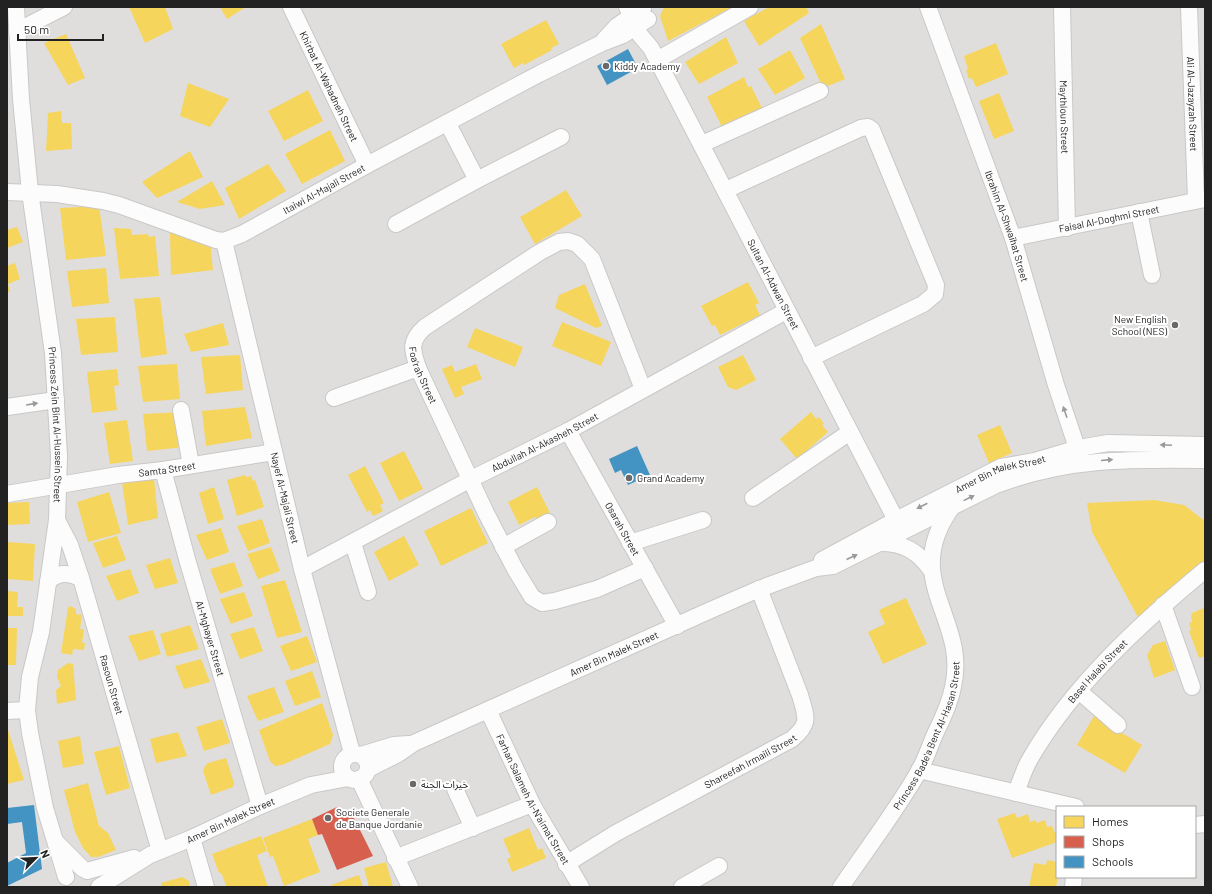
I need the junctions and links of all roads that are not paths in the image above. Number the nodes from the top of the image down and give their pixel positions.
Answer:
1 (16, 7) edge
2 (64, 7) edge
3 (291, 7) edge
4 (750, 7) edge
5 (929, 7) edge
6 (1062, 7) edge
7 (1189, 7) edge
8 (638, 14) edge
9 (17, 31) junction
10 (654, 54) junction
11 (820, 92) dead end
12 (448, 124) junction
13 (561, 137) dead end
14 (702, 144) junction
15 (367, 165) junction
16 (476, 180) junction
17 (726, 190) junction
18 (7, 192) edge
19 (30, 192) junction
20 (1200, 200) edge
21 (1139, 212) junction
22 (396, 224) dead end
23 (1068, 228) junction
24 (1013, 238) junction
25 (224, 241) junction
26 (1152, 275) dead end
27 (786, 311) junction
28 (811, 358) junction
29 (418, 368) junction
30 (642, 389) junction
31 (334, 398) dead end
32 (56, 400) junction
33 (7, 407) edge
34 (181, 410) dead end
35 (568, 431) junction
36 (850, 432) junction
37 (274, 452) junction
38 (1080, 455) junction
39 (1203, 458) edge
40 (191, 465) junction
41 (163, 470) junction
42 (471, 479) junction
43 (59, 484) junction
44 (7, 494) edge
45 (753, 498) dead end
46 (952, 506) junction
47 (57, 520) junction
48 (703, 520) dead end
49 (896, 520) junction
50 (548, 522) dead end
51 (353, 543) junction
52 (630, 543) junction
53 (881, 544) junction
54 (503, 546) junction
55 (645, 568) junction
56 (816, 568) junction
57 (302, 569) junction
58 (931, 570) junction
59 (1205, 570) edge
60 (81, 578) junction
61 (48, 582) junction
62 (759, 589) junction
63 (368, 592) dead end
64 (1164, 605) junction
65 (677, 626) junction
66 (1192, 687) dead end
67 (1080, 692) junction
68 (27, 710) junction
69 (488, 710) junction
70 (8, 713) edge
71 (1118, 725) dead end
72 (414, 743) junction
73 (352, 756) junction
74 (919, 770) junction
75 (358, 776) junction
76 (311, 785) junction
77 (455, 789) dead end
78 (1016, 793) junction
79 (532, 804) junction
80 (260, 806) junction
81 (1072, 806) edge
82 (473, 828) junction
83 (192, 838) junction
84 (54, 840) junction
85 (155, 853) junction
86 (395, 858) junction
87 (566, 864) junction
88 (719, 866) dead end
89 (85, 870) junction
90 (66, 882) edge
91 (95, 887) edge
92 (99, 887) edge
93 (206, 887) edge
94 (410, 887) edge
95 (581, 887) edge
96 (682, 887) edge
97 (841, 887) edge

1 - 9 street, Princess Zein Bint Al-Hussein Street
2 - 9 street
3 - 15 street, Khirbat Al-Wahadneh Street
4 - 10 street
5 - 24 street, Ibrahim Al-Shwaihat Street
6 - 23 street, Maythloun Street
7 - 20 street, Ali Al-Jazayzah Street
8 - 10 street, Sultan Al-Adwan Street
8 - 12 street, Itaiwi Al-Majali Street
9 - 19 street, Princess Zein Bint Al-Hussein Street
10 - 14 street, Sultan Al-Adwan Street
11 - 14 street
12 - 15 street, Itaiwi Al-Majali Street
12 - 16 street
13 - 16 street
14 - 17 street, Sultan Al-Adwan Street
15 - 25 street, Itaiwi Al-Majali Street
16 - 22 street
17 - 27 street, Sultan Al-Adwan Street
17 - 28 street
18 - 19 street
19 - 25 street
19 - 32 street, Princess Zein Bint Al-Hussein Street
20 - 21 street, Faisal Al-Doghmi Street
21 - 23 street, Faisal Al-Doghmi Street
21 - 26 street
23 - 24 street, Faisal Al-Doghmi Street
38 -> 24 street, Ibrahim Al-Shwaihat Street
25 - 37 street, Nayef Al-Majali Street
27 - 28 street, Sultan Al-Adwan Street
27 - 30 street, Abdullah Al-Akasheh Street
28 - 36 street, Sultan Al-Adwan Street
29 - 30 street, Foa‘rah Street
29 - 31 street
29 - 42 street, Foa‘rah Street
30 - 35 street, Abdullah Al-Akasheh Street
33 -> 32 street
32 - 43 street, Princess Zein Bint Al-Hussein Street
34 - 40 street
35 - 42 street, Abdullah Al-Akasheh Street
35 - 52 street, Osarah Street
36 - 45 street
36 - 49 street, Sultan Al-Adwan Street
37 - 40 street, Samta Street
37 - 57 street, Nayef Al-Majali Street
38 - 39 street, Amer Bin Malek Street
46 -> 38 street, Amer Bin Malek Street
38 -> 49 street, Amer Bin Malek Street
40 - 41 street, Samta Street
41 - 43 street, Samta Street
41 - 80 street, Al-Mghayer Street
42 - 51 street, Abdullah Al-Akasheh Street
42 - 54 street, Foa‘rah Street
43 - 44 street, Samta Street
43 - 47 street, Princess Zein Bint Al-Hussein Street
46 - 53 street, Amer Bin Malek Street
46 - 58 street, Princess Bade'a Bent Al-Hasan Street
47 - 60 street, Rasoun Street
47 - 61 street, Princess Zein Bint Al-Hussein Street
48 - 52 street
49 - 56 street, Amer Bin Malek Street
50 - 54 street
51 - 57 street, Abdullah Al-Akasheh Street
51 - 63 street
52 - 55 street, Osarah Street
56 -> 53 street, Amer Bin Malek Street
53 - 58 street, Princess Bade'a Bent Al-Hasan Street
54 - 55 street, Foa‘rah Street
55 - 65 street, Osarah Street
56 - 62 street, Amer Bin Malek Street
57 - 73 street, Nayef Al-Majali Street
58 - 74 street, Princess Bade'a Bent Al-Hasan Street
59 - 64 street, Basel Halabi Street
60 - 61 street
60 - 85 street, Rasoun Street
61 - 68 street, Princess Zein Bint Al-Hussein Street
62 - 65 street, Amer Bin Malek Street
62 - 87 street, Shareefah Irmaili Street
64 - 66 street
64 - 67 street, Basel Halabi Street
65 - 69 street, Amer Bin Malek Street
67 - 71 street
67 - 78 street, Basel Halabi Street
68 - 70 street
68 - 84 street, Princess Zein Bint Al-Hussein Street
69 - 72 street, Amer Bin Malek Street
69 - 79 street, Farhan Salameh Al-N'aimat Street
72 - 73 street, Amer Bin Malek Street
72 - 75 street, Amer Bin Malek Street
73 - 75 street
73 - 75 street
73 - 76 street, Amer Bin Malek Street
74 - 78 street
74 - 97 street, Princess Bade'a Bent Al-Hasan Street
75 - 76 street, Amer Bin Malek Street
75 - 86 street
76 - 80 street, Amer Bin Malek Street
77 - 82 street
78 - 81 street
79 - 82 street
79 - 87 street, Farhan Salameh Al-N'aimat Street
80 - 83 street, Amer Bin Malek Street
82 - 86 street
83 - 85 street, Amer Bin Malek Street
83 - 93 street
84 - 89 street
84 - 90 street, Princess Zein Bint Al-Hussein Street
85 - 89 street, Amer Bin Malek Street
85 - 92 street, Amer Bin Malek Street
86 - 94 street
87 - 95 street, Farhan Salameh Al-N'aimat Street
88 - 96 street
89 - 90 street, Amer Bin Malek Street
89 - 91 street

